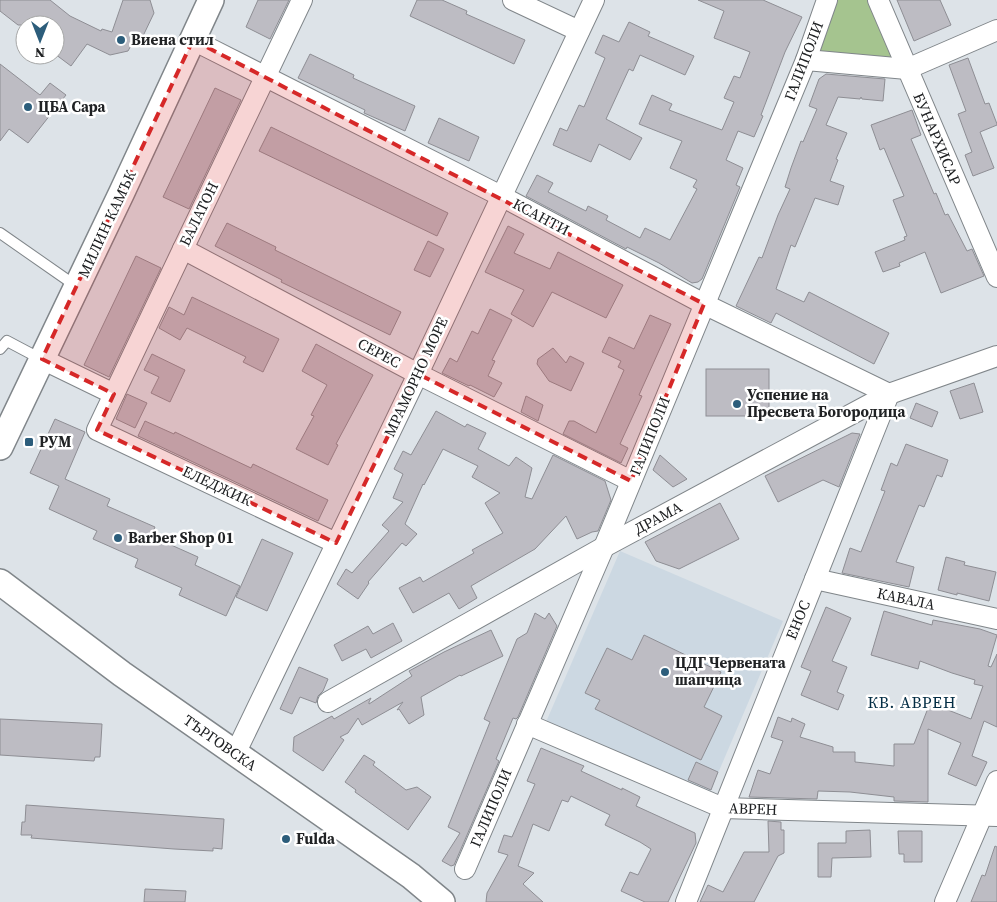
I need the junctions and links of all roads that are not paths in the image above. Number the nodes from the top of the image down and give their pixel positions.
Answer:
1 (211, 0) edge
2 (302, 0) edge
3 (513, 0) edge
4 (594, 0) edge
5 (827, 0) edge
6 (878, 0) edge
7 (997, 30) edge
8 (579, 31) junction
9 (193, 40) junction
10 (806, 60) junction
11 (907, 69) junction
12 (265, 76) junction
13 (501, 196) junction
14 (0, 233) edge
15 (183, 248) junction
16 (997, 277) edge
17 (77, 287) junction
18 (704, 304) junction
19 (0, 349) edge
20 (997, 356) edge
21 (42, 359) junction
22 (418, 374) junction
23 (114, 394) junction
24 (889, 394) junction
25 (98, 430) joint
26 (0, 447) edge
27 (631, 481) junction
28 (336, 543) junction
29 (604, 547) junction
30 (815, 579) junction
31 (0, 582) edge
32 (997, 619) edge
33 (328, 702) dead end
34 (527, 724) junction
35 (235, 754) junction
36 (997, 781) edge
37 (723, 808) junction
38 (990, 816) edge
39 (465, 869) dead end
40 (442, 902) edge
41 (686, 902) edge
42 (945, 902) edge

1 - 9 street, МИЛИН КАМЪК
2 - 12 street, БАЛАТОН
3 - 8 street
4 - 8 street, МРАМОРНО МОРЕ
5 - 10 street, ГАЛИПОЛИ
6 - 11 street, БУНАРХИСАР
7 - 11 street
8 - 13 street, МРАМОРНО МОРЕ
9 - 12 street, КСАНТИ
9 - 17 street, МИЛИН КАМЪК
10 - 11 street
10 - 18 street, ГАЛИПОЛИ
11 - 16 street, БУНАРХИСАР
12 - 13 street, КСАНТИ
12 - 15 street, БАЛАТОН
13 - 18 street, КСАНТИ
13 - 22 street, МРАМОРНО МОРЕ
14 - 17 lane
15 - 22 street, СЕРЕС
15 - 23 street, БАЛАТОН
17 - 21 street, МИЛИН КАМЪК
18 - 24 street, КСАНТИ
18 - 27 street, ГАЛИПОЛИ
19 - 21 lane
20 - 24 street, ДРАМА
21 - 23 street
21 - 26 street, МИЛИН КАМЪК
22 - 27 street, СЕРЕС
22 - 28 street, МРАМОРНО МОРЕ
23 - 25 street, БАЛАТОН
24 - 29 street, ДРАМА
24 - 30 street, ЕНОС
25 - 28 street, ЕЛЕДЖИК
27 - 29 street, ГАЛИПОЛИ
28 - 35 street, МРАМОРНО МОРЕ
29 - 33 street, ДРАМА
29 - 34 street, ГАЛИПОЛИ
30 - 32 street, КАВАЛА
30 - 37 street, ЕНОС
31 - 35 street, ТЪРГОВСКА
34 - 37 street, АВРЕН
34 - 39 street, ГАЛИПОЛИ
35 - 40 street, ТЪРГОВСКА
36 - 38 street
37 - 38 street, АВРЕН
37 - 41 street, ЕНОС
38 - 42 street

